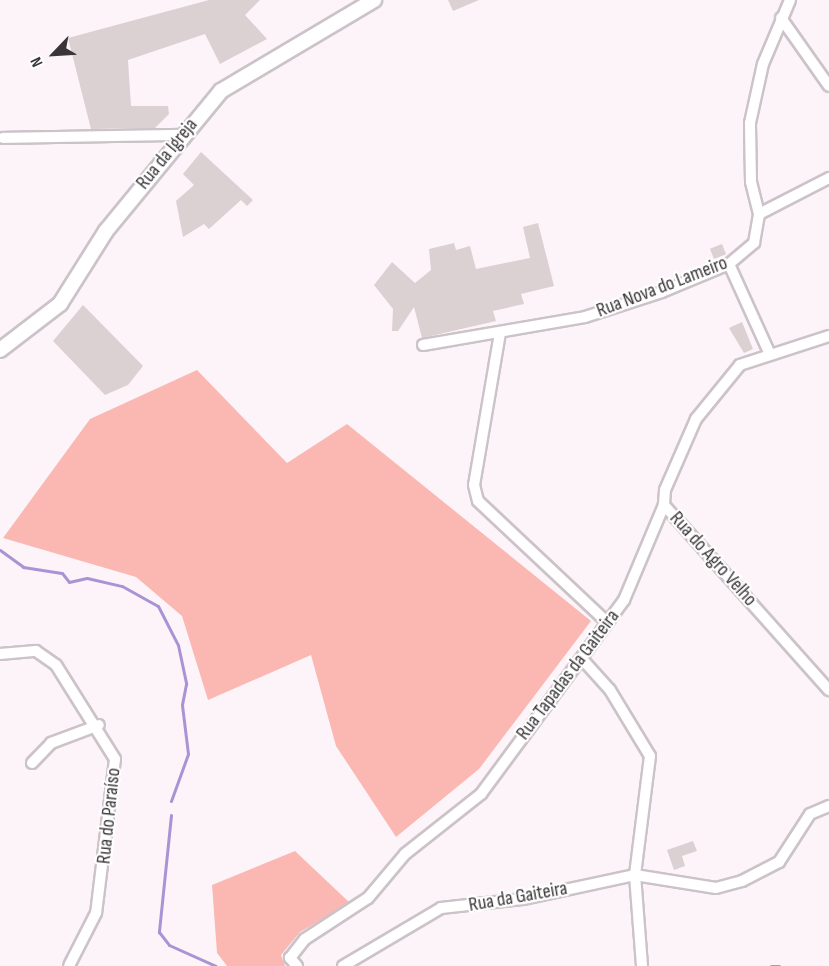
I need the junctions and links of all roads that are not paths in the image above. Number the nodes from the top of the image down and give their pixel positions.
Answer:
1 (374, 0) edge
2 (790, 0) edge
3 (781, 18) junction
4 (829, 86) edge
5 (181, 135) junction
6 (3, 138) dead end
7 (829, 178) edge
8 (759, 214) junction
9 (729, 264) junction
10 (500, 333) junction
11 (829, 336) edge
12 (423, 345) dead end
13 (0, 350) edge
14 (769, 352) junction
15 (664, 505) junction
16 (606, 621) junction
17 (0, 654) edge
18 (583, 660) junction
19 (829, 690) edge
20 (99, 725) junction
21 (32, 763) dead end
22 (829, 806) edge
23 (635, 875) junction
24 (69, 966) edge
25 (297, 966) edge
26 (343, 966) edge
27 (642, 966) edge

1 - 5 main road, Rua da Igreja
2 - 3 street
3 - 4 street
3 - 8 street
5 - 6 street
5 - 13 main road, Rua da Igreja
7 - 8 street
8 - 9 street, Rua Nova do Lameiro
9 - 10 street, Rua Nova do Lameiro
9 - 14 street
10 - 12 street, Rua Nova do Lameiro
10 - 16 street
11 - 14 street, Rua do Agro Velho
14 - 15 street, Rua do Agro Velho
15 - 16 street, Rua Tapadas da Gaiteira
15 - 19 street, Rua do Agro Velho
16 - 18 street, Rua Tapadas da Gaiteira
17 - 20 street, Rua do Paraíso
18 - 23 street
18 - 25 street, Rua Tapadas da Gaiteira
20 - 21 street
20 - 24 street, Rua do Paraíso
22 - 23 street
23 - 26 street, Rua da Gaiteira
23 - 27 street

